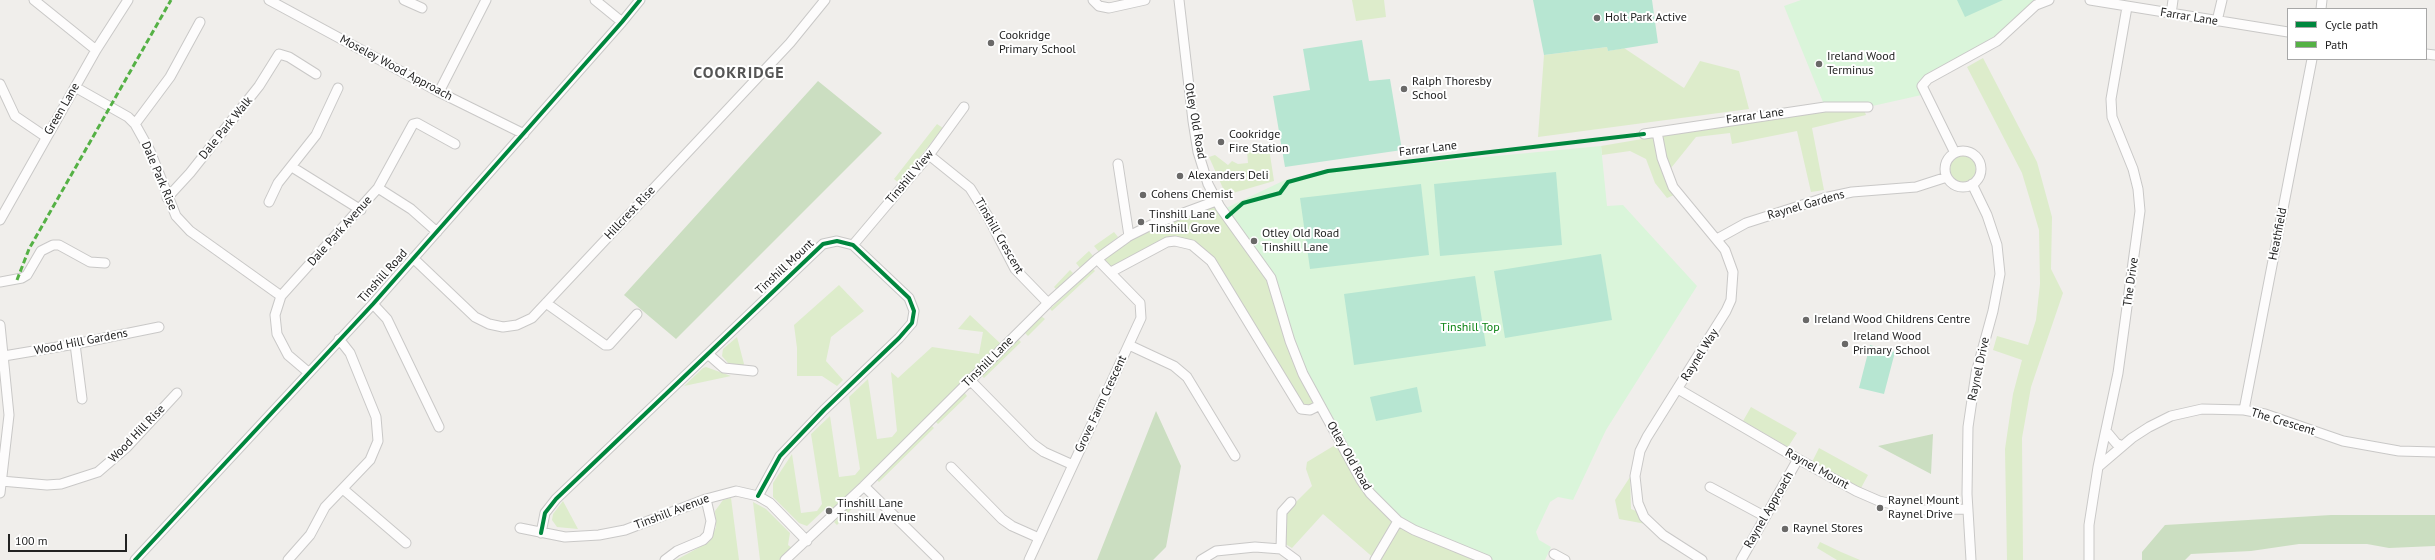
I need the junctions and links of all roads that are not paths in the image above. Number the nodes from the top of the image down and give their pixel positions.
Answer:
1 (34, 0) edge
2 (128, 0) edge
3 (269, 0) edge
4 (404, 0) edge
5 (486, 0) edge
6 (595, 0) edge
7 (640, 0) edge
8 (825, 0) edge
9 (1093, 0) edge
10 (1145, 0) edge
11 (1179, 0) edge
12 (2049, 0) edge
13 (2090, 0) edge
14 (2173, 0) edge
15 (2222, 0) edge
16 (2127, 7) junction
17 (422, 8) dead end
18 (2171, 14) junction
19 (200, 22) dead end
20 (622, 22) junction
21 (2217, 22) junction
22 (2287, 32) edge
23 (96, 50) junction
24 (2312, 60) edge
25 (316, 74) dead end
26 (0, 84) edge
27 (75, 87) junction
28 (338, 88) dead end
29 (439, 92) junction
30 (1868, 107) dead end
31 (964, 108) dead end
32 (136, 124) junction
33 (1657, 132) junction
34 (524, 134) junction
35 (1644, 134) dead end
36 (46, 137) junction
37 (455, 144) dead end
38 (1955, 153) junction
39 (929, 155) junction
40 (1118, 164) dead end
41 (292, 167) junction
42 (1947, 177) junction
43 (1972, 184) junction
44 (378, 188) junction
45 (167, 198) junction
46 (1216, 201) junction
47 (268, 202) dead end
48 (361, 210) junction
49 (0, 218) edge
50 (437, 232) junction
51 (1129, 236) junction
52 (1717, 240) junction
53 (853, 245) junction
54 (413, 258) junction
55 (1097, 259) junction
56 (105, 263) dead end
57 (1111, 272) junction
58 (0, 282) edge
59 (282, 296) junction
60 (546, 303) junction
61 (1048, 303) junction
62 (373, 304) junction
63 (637, 314) dead end
64 (0, 325) edge
65 (159, 327) dead end
66 (339, 339) junction
67 (75, 344) junction
68 (1129, 345) junction
69 (708, 354) junction
70 (4, 356) junction
71 (308, 372) junction
72 (753, 372) dead end
73 (970, 380) junction
74 (1678, 389) junction
75 (177, 393) dead end
76 (82, 399) dead end
77 (1320, 405) junction
78 (2244, 410) junction
79 (439, 427) dead end
80 (2106, 431) junction
81 (2122, 446) junction
82 (2435, 452) edge
83 (1235, 456) dead end
84 (1798, 459) junction
85 (1073, 465) junction
86 (951, 467) dead end
87 (2098, 467) junction
88 (2, 481) junction
89 (864, 486) junction
90 (1710, 487) dead end
91 (343, 489) junction
92 (0, 493) edge
93 (758, 496) junction
94 (706, 499) junction
95 (1291, 502) dead end
96 (1968, 509) junction
97 (1764, 516) junction
98 (1398, 521) junction
99 (520, 528) dead end
100 (540, 533) junction
101 (1039, 538) junction
102 (807, 541) junction
103 (406, 543) dead end
104 (1281, 550) junction
105 (1554, 554) dead end
106 (293, 558) edge
107 (135, 560) edge
108 (664, 560) edge
109 (785, 560) edge
110 (939, 560) edge
111 (1029, 560) edge
112 (1201, 560) edge
113 (1296, 560) edge
114 (1375, 560) edge
115 (1487, 560) edge
116 (1565, 560) edge
117 (1702, 560) edge
118 (1741, 560) edge
119 (1971, 560) edge
120 (2089, 560) edge

1 - 23 street
2 - 23 street, Green Lane
3 - 29 street, Moseley Wood Approach
4 - 17 street
5 - 29 street
6 - 20 street
7 - 20 street, Tinshill Road
8 - 60 street, Hillcrest Rise
9 - 10 street
11 - 46 street, Otley Old Road
12 - 38 street
13 - 16 street, Farrar Lane
14 - 18 street
15 - 21 street
16 - 18 street, Farrar Lane
16 - 80 street, The Drive
18 - 21 street, Farrar Lane
19 - 32 street
20 - 34 street, Tinshill Road
21 - 22 street, Farrar Lane
23 - 27 street, Green Lane
24 - 78 street, Heathfield
25 - 45 street, Dale Park Walk
26 - 36 street
27 - 32 street, Dale Park Rise
27 - 36 street, Green Lane
28 - 41 street
29 - 34 street, Moseley Wood Approach
30 - 33 street, Farrar Lane
31 - 39 street, Tinshill View
32 - 45 street, Dale Park Rise
33 - 35 street, Farrar Lane
33 - 52 street, Raynel Way
34 - 50 street, Tinshill Road
36 - 49 street, Green Lane
37 - 44 street, Dale Park Avenue
38 - 42 street
38 - 43 street
39 - 53 street, Tinshill View
39 - 61 street, Tinshill Crescent
40 - 51 street
41 - 47 street
41 - 48 street
42 - 43 street
42 - 52 street, Raynel Gardens
43 - 96 street, Raynel Drive
44 - 48 street, Dale Park Avenue
44 - 50 street
45 - 59 street, Dale Park Rise
46 - 51 street, Tinshill Lane
46 - 77 street, Otley Old Road
48 - 59 street, Dale Park Avenue
50 - 54 street, Tinshill Road
51 - 55 street, Tinshill Lane
52 - 74 street, Raynel Way
53 - 69 street, Tinshill Mount
53 - 93 street
54 - 60 street, Hillcrest Rise
54 - 62 street, Tinshill Road
55 - 57 street, Grove Farm Crescent
55 - 61 street, Tinshill Lane
56 - 58 street
57 - 68 street, Grove Farm Crescent
57 - 77 street
59 - 71 street, Dale Park Avenue
60 - 63 street
61 - 73 street, Tinshill Lane
62 - 66 street, Tinshill Road
62 - 79 street
64 - 70 street
65 - 67 street, Wood Hill Gardens
66 - 71 street, Tinshill Road
66 - 91 street
67 - 70 street, Wood Hill Gardens
67 - 76 street
68 - 83 street
68 - 85 street, Grove Farm Crescent
69 - 72 street
69 - 100 street, Tinshill Mount
70 - 88 street
71 - 107 street, Tinshill Road
73 - 85 street
73 - 89 street, Tinshill Lane
74 - 84 street, Raynel Mount
74 - 117 street, Raynel Way
75 - 88 street, Wood Hill Rise
77 - 98 street, Otley Old Road
78 - 81 street, The Crescent
78 - 82 street, The Crescent
80 - 81 street
80 - 87 street, The Drive
81 - 87 street, The Crescent
84 - 96 street, Raynel Mount
84 - 97 street, Raynel Approach
85 - 101 street, Grove Farm Crescent
86 - 101 street
87 - 120 street, The Drive
88 - 92 street
89 - 102 street, Tinshill Lane
89 - 110 street
90 - 97 street
91 - 103 street
91 - 106 street
93 - 94 street, Tinshill Avenue
93 - 102 street, Tinshill Avenue
94 - 100 street, Tinshill Avenue
94 - 108 street
95 - 104 street
96 - 119 street, Raynel Drive
97 - 118 street, Raynel Approach
98 - 114 street
98 - 115 street, Otley Old Road
99 - 100 street, Tinshill Avenue
101 - 111 street, Grove Farm Crescent
102 - 109 street, Tinshill Lane
104 - 112 street
104 - 113 street
105 - 116 street

